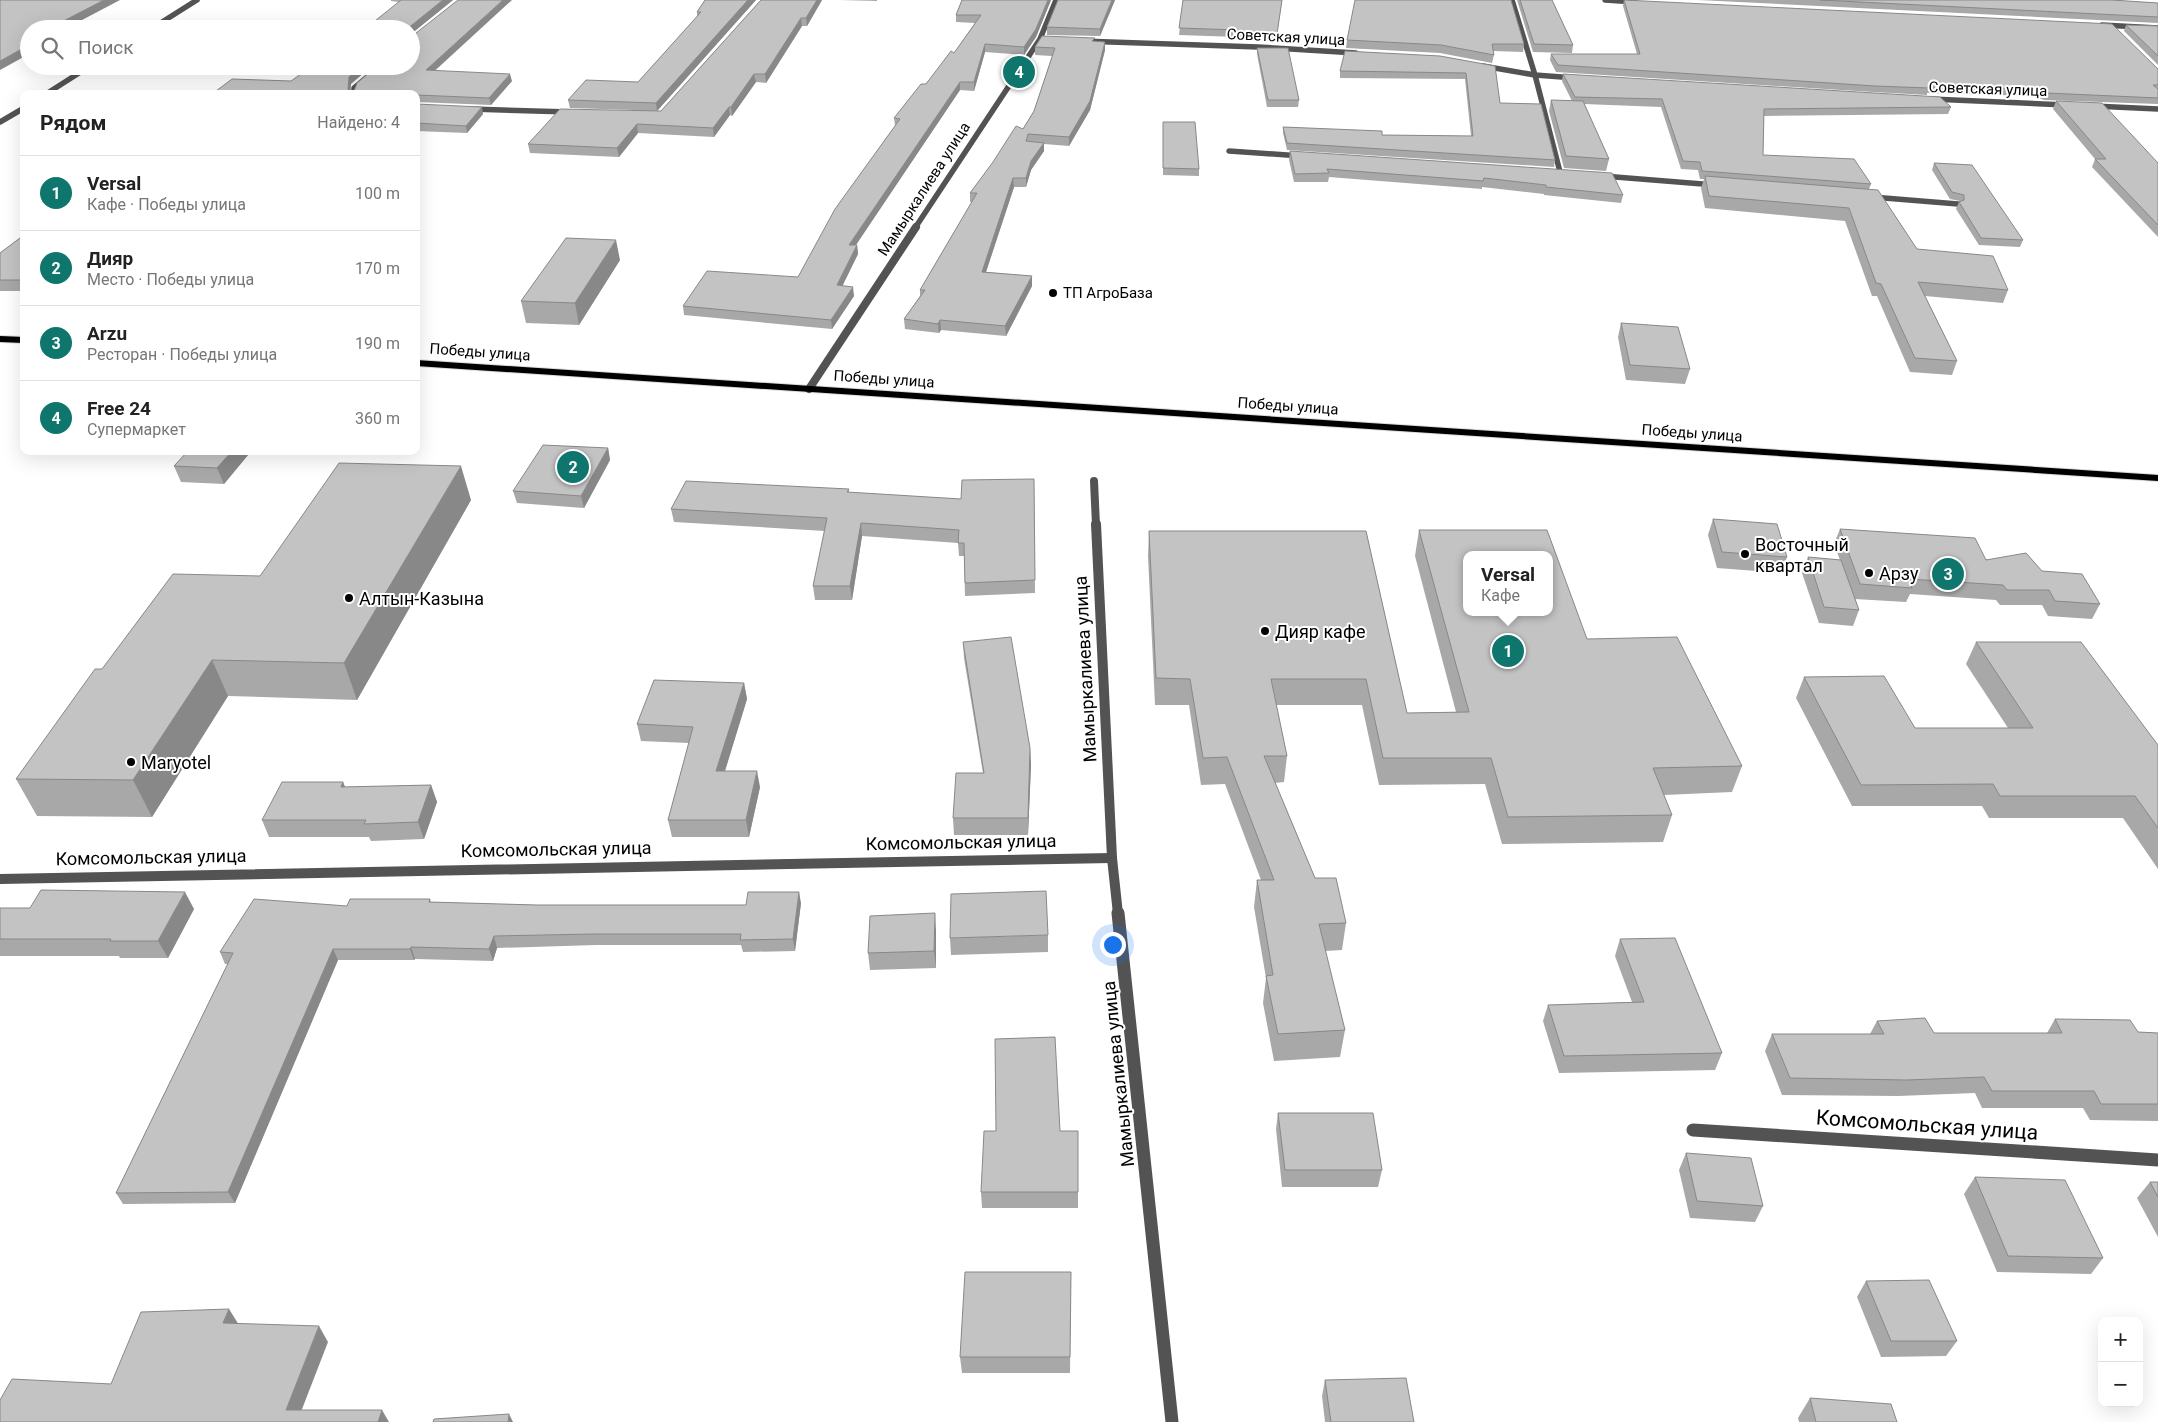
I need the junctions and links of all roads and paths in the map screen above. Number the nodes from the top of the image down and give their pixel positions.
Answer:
1 (197, 0) edge
2 (1056, 0) edge
3 (1512, 0) edge
4 (1605, 0) edge
5 (1645, 2) edge
6 (165, 20) edge
7 (2092, 25) edge
8 (2112, 26) junction
9 (2158, 28) edge
10 (2119, 32) edge
11 (1040, 39) junction
12 (1050, 40) edge
13 (1070, 40) edge
14 (1364, 53) edge
15 (1478, 65) edge
16 (76, 75) edge
17 (369, 75) edge
18 (1535, 76) junction
19 (1584, 79) edge
20 (52, 90) edge
21 (354, 90) edge
22 (1922, 99) edge
23 (2070, 105) edge
24 (2089, 106) edge
25 (465, 109) edge
26 (2158, 109) edge
27 (20, 110) edge
28 (582, 113) edge
29 (0, 122) edge
30 (1229, 151) dead end
31 (1307, 156) edge
32 (1550, 172) edge
33 (1560, 172) junction
34 (1570, 173) edge
35 (1600, 176) edge
36 (1719, 185) edge
37 (1868, 197) edge
38 (1958, 204) edge
39 (0, 339) edge
40 (20, 340) edge
41 (420, 363) edge
42 (809, 389) junction
43 (2158, 478) edge
44 (1094, 481) dead end
45 (1112, 858) junction
46 (0, 879) edge
47 (1693, 1130) dead end
48 (2158, 1160) edge
49 (1172, 1422) edge

1 - 6 street
2 - 11 street, Мамыркалиева улица
3 - 18 street
4 - 5 street
7 - 8 street
8 - 9 street
8 - 10 street
11 - 12 street
11 - 42 street, Мамыркалиева улица
13 - 14 street, Советская улица
15 - 18 street
16 - 20 street
17 - 21 street
18 - 19 street
18 - 33 street
22 - 23 street, Советская улица
24 - 26 street
25 - 28 street
27 - 29 street
30 - 31 street
32 - 33 street
33 - 34 street
35 - 36 street
37 - 38 street
39 - 40 main road
41 - 42 main road, Победы улица
42 - 43 main road, Победы улица
44 - 45 street, Мамыркалиева улица
45 - 46 street, Комсомольская улица
45 - 49 street, Мамыркалиева улица
47 - 48 street, Комсомольская улица

